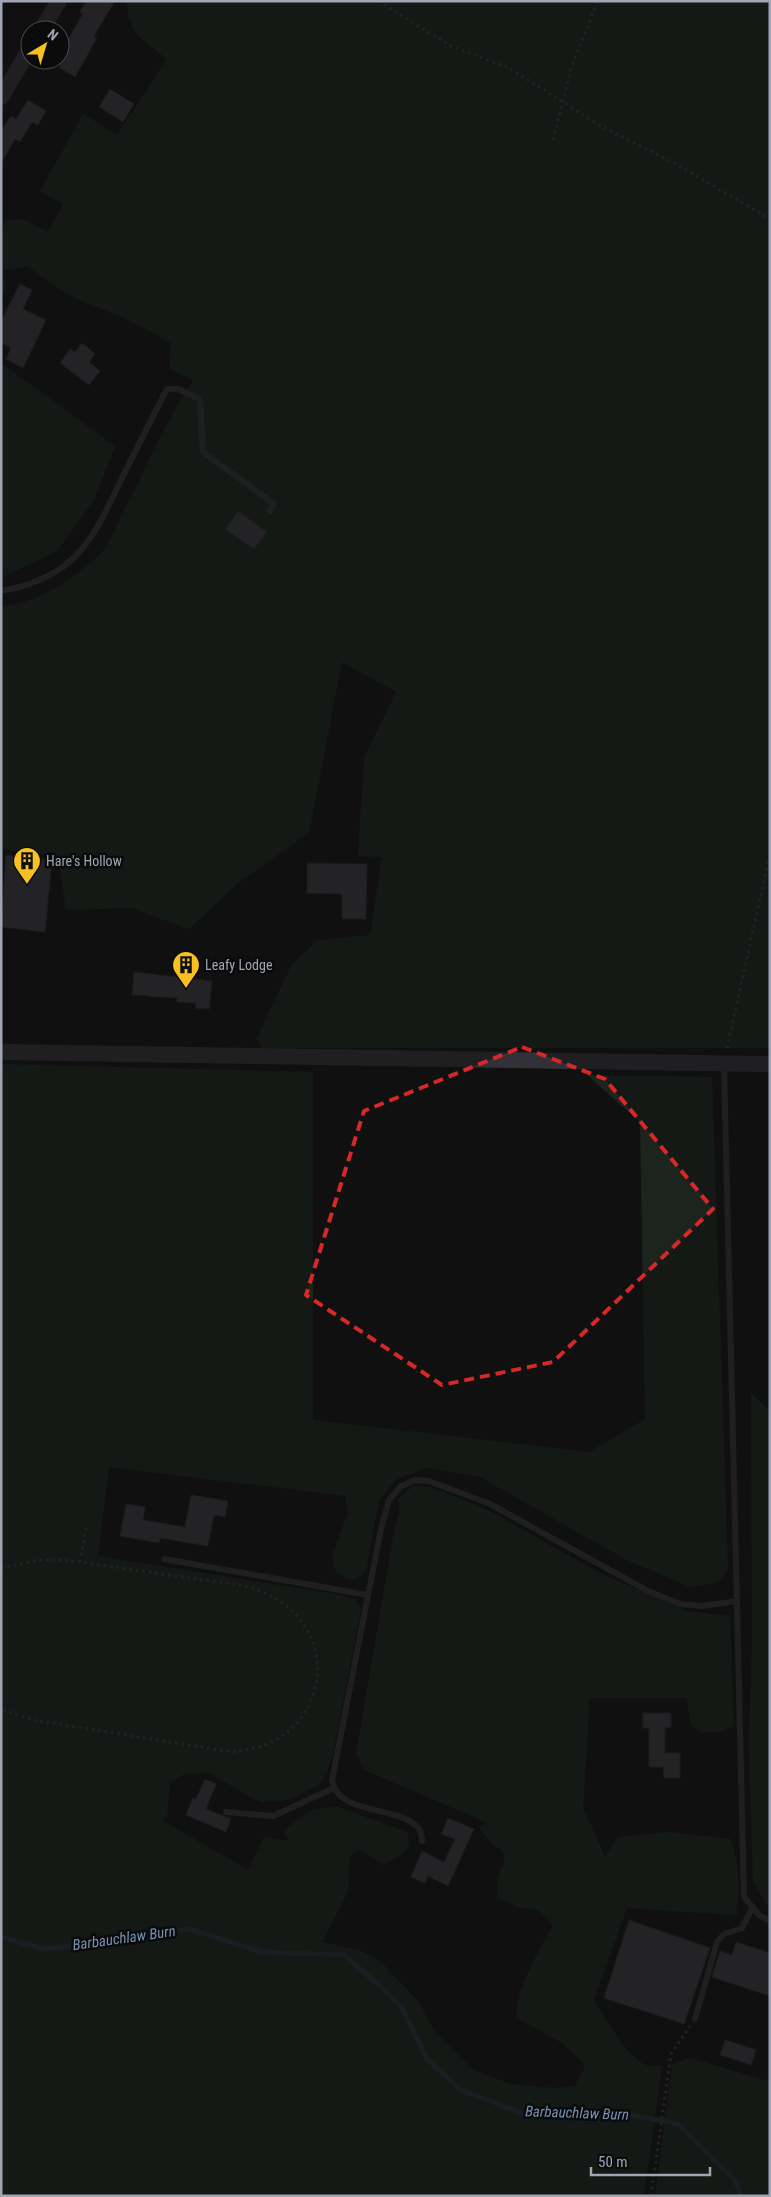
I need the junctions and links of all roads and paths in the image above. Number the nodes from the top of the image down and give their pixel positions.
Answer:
1 (58, 1) edge
2 (378, 1) edge
3 (598, 1) edge
4 (47, 20) edge
5 (20, 66) edge
6 (1, 98) edge
7 (562, 102) junction
8 (553, 140) dead end
9 (770, 219) edge
10 (270, 511) dead end
11 (1, 591) edge
12 (770, 854) edge
13 (1, 1052) edge
14 (724, 1063) junction
15 (770, 1064) edge
16 (86, 1527) dead end
17 (164, 1559) dead end
18 (80, 1562) junction
19 (1, 1568) edge
20 (368, 1595) junction
21 (737, 1601) junction
22 (1, 1709) edge
23 (334, 1788) junction
24 (226, 1812) dead end
25 (422, 1841) dead end
26 (753, 1907) junction
27 (770, 1921) edge
28 (695, 2019) joint
29 (652, 2196) edge

1 - 4 street
2 - 7 path
3 - 7 path
5 - 6 street
7 - 8 path
7 - 9 path
10 - 11 lane
12 - 14 path
13 - 14 street
14 - 15 street
14 - 21 lane
16 - 18 path
17 - 20 lane
18 - 19 path
18 - 22 path
20 - 21 lane
20 - 23 lane
21 - 26 lane
23 - 24 lane
23 - 25 lane
26 - 27 lane
26 - 28 lane
28 - 29 path

